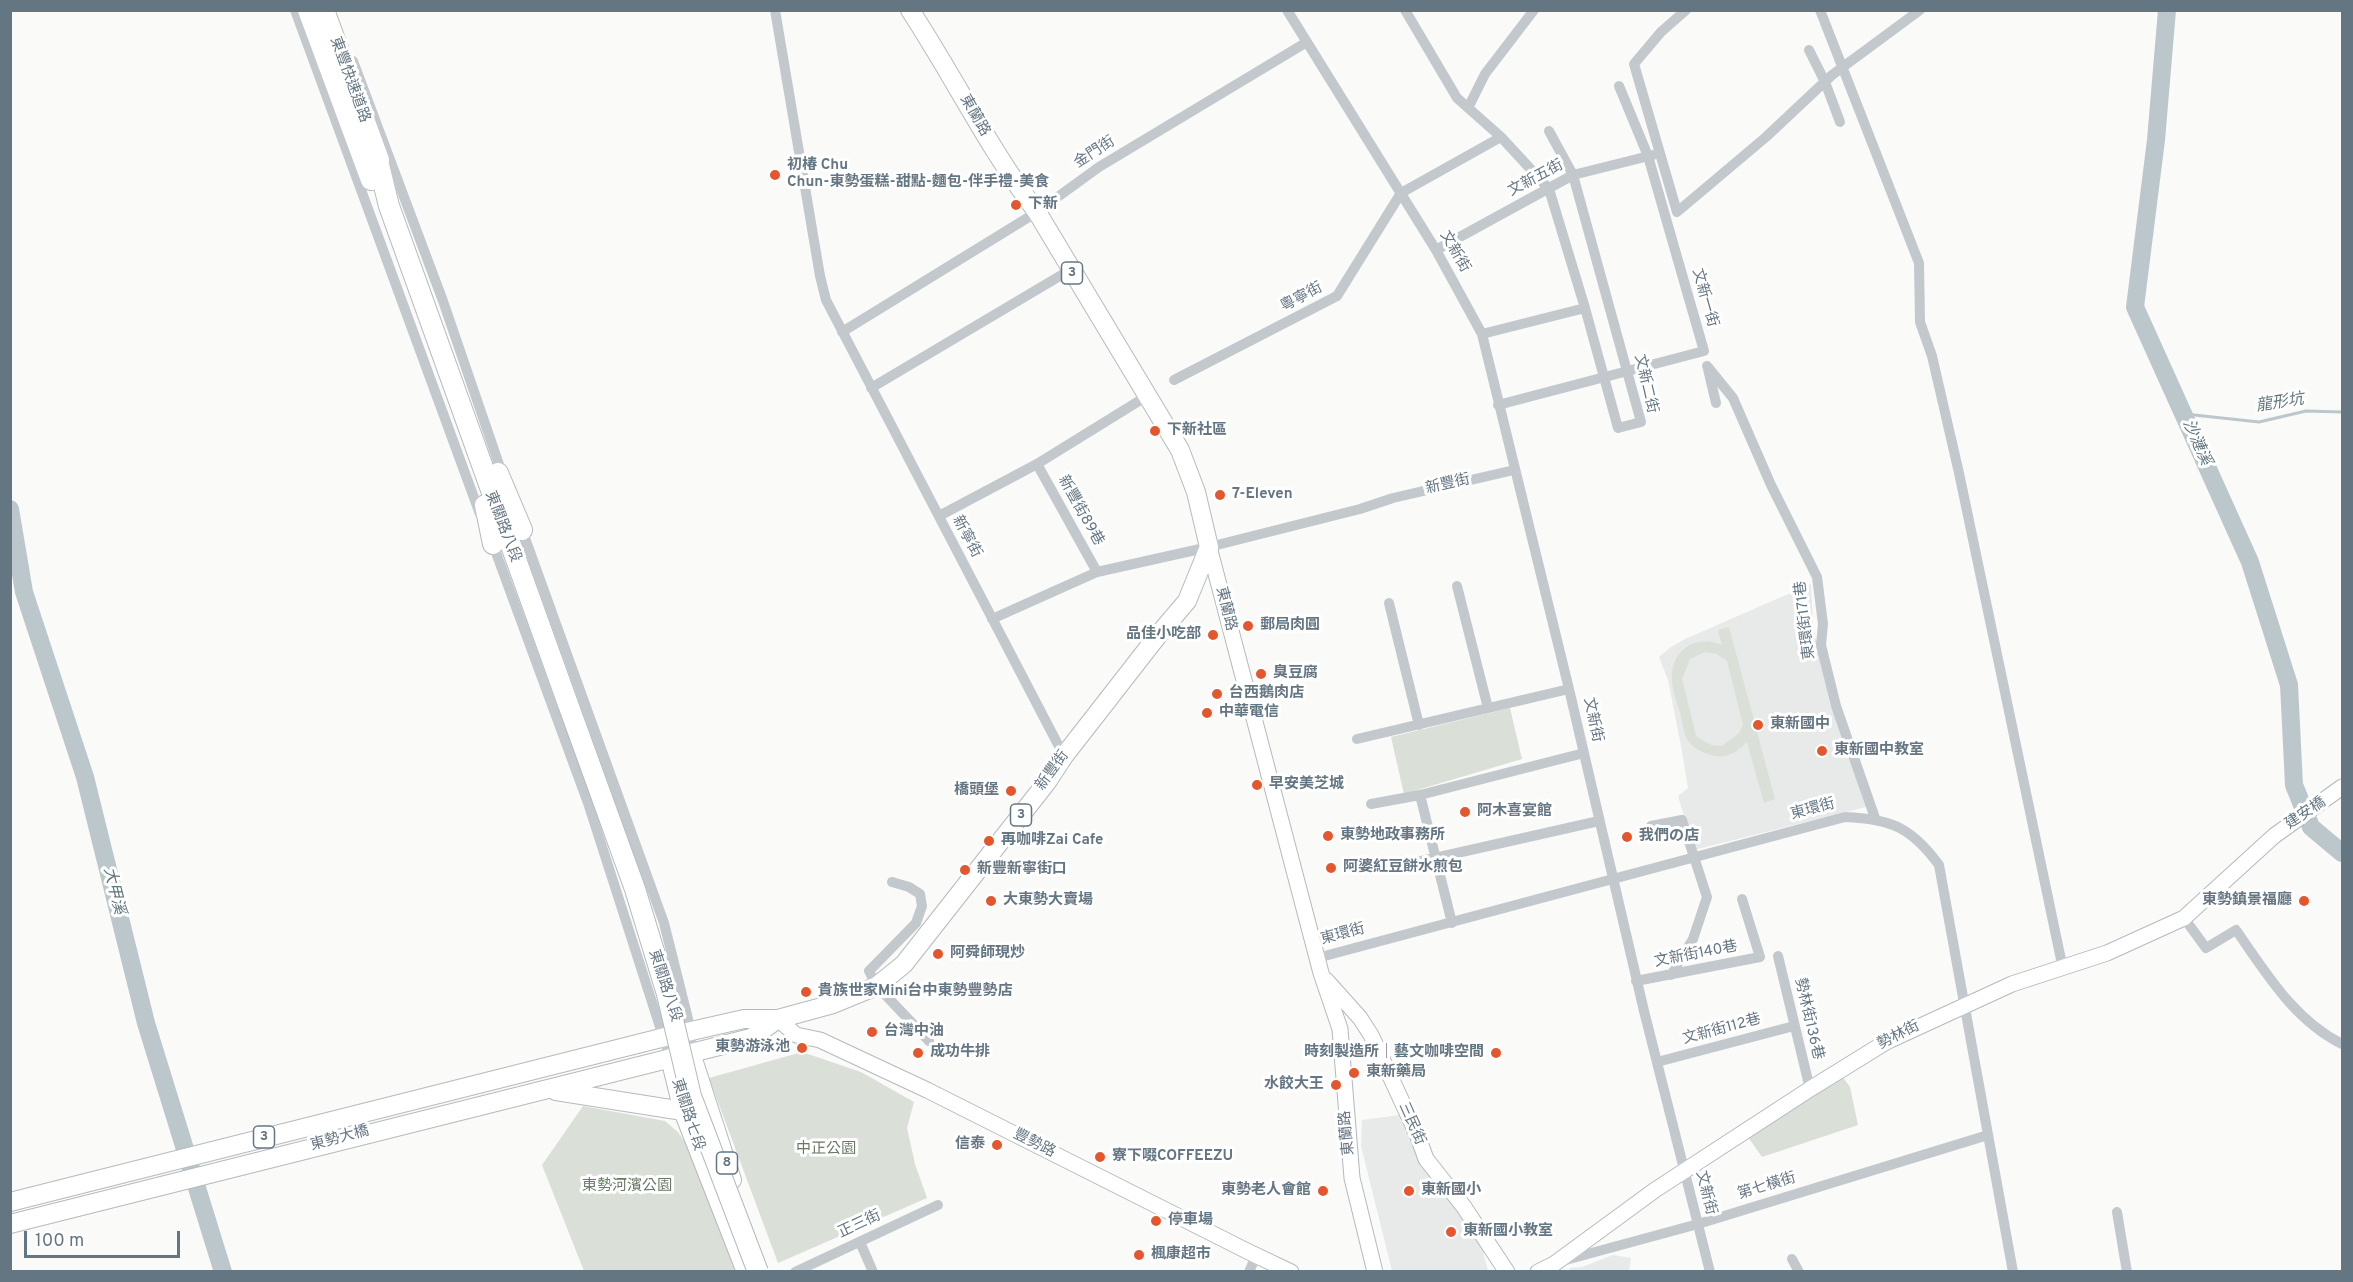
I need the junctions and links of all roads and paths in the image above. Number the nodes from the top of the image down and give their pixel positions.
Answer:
1 (295, 10) edge
2 (308, 10) edge
3 (324, 10) edge
4 (334, 10) edge
5 (775, 10) edge
6 (910, 10) edge
7 (1287, 10) edge
8 (1405, 10) edge
9 (1534, 10) edge
10 (1686, 10) edge
11 (1820, 10) edge
12 (1920, 10) edge
13 (1307, 42) junction
14 (1809, 50) dead end
15 (1842, 67) junction
16 (1825, 82) junction
17 (1619, 86) dead end
18 (1468, 108) junction
19 (1840, 122) dead end
20 (1549, 131) dead end
21 (1501, 137) junction
22 (367, 148) junction
23 (1653, 155) junction
24 (1573, 175) junction
25 (1549, 189) junction
26 (1401, 193) junction
27 (1036, 212) junction
28 (1436, 250) junction
29 (1070, 270) junction
30 (1585, 308) junction
31 (842, 332) junction
32 (1482, 334) junction
33 (1704, 351) junction
34 (1707, 366) junction
35 (1628, 371) junction
36 (1603, 377) junction
37 (1174, 380) dead end
38 (871, 388) junction
39 (1147, 396) junction
40 (1716, 403) dead end
41 (1498, 405) junction
42 (1037, 464) junction
43 (1514, 470) junction
44 (939, 516) junction
45 (522, 530) junction
46 (493, 544) junction
47 (1209, 547) junction
48 (1097, 572) junction
49 (1458, 586) dead end
50 (1389, 603) dead end
51 (992, 619) junction
52 (1569, 689) junction
53 (1488, 708) junction
54 (1419, 725) junction
55 (1357, 739) dead end
56 (1584, 753) junction
57 (1064, 756) junction
58 (2340, 790) edge
59 (1420, 795) junction
60 (1371, 804) dead end
61 (1875, 818) junction
62 (1599, 821) junction
63 (1651, 826) dead end
64 (2274, 836) joint
65 (1695, 858) junction
66 (1436, 860) junction
67 (1386, 870) dead end
68 (1613, 880) junction
69 (892, 882) dead end
70 (1742, 899) dead end
71 (2184, 918) junction
72 (1452, 922) junction
73 (1778, 956) dead end
74 (1317, 958) junction
75 (2063, 969) junction
76 (1320, 973) junction
77 (1671, 975) junction
78 (1636, 981) junction
79 (877, 986) junction
80 (1964, 1004) junction
81 (778, 1019) junction
82 (1794, 1026) junction
83 (691, 1031) junction
84 (665, 1037) junction
85 (928, 1041) dead end
86 (2343, 1044) edge
87 (691, 1053) junction
88 (670, 1058) junction
89 (1657, 1062) junction
90 (1810, 1089) junction
91 (548, 1090) junction
92 (683, 1111) junction
93 (1988, 1135) junction
94 (1685, 1171) junction
95 (730, 1173) junction
96 (711, 1181) junction
97 (10, 1202) edge
98 (938, 1205) dead end
99 (2117, 1212) dead end
100 (10, 1224) edge
101 (1698, 1224) junction
102 (860, 1242) junction
103 (1256, 1256) junction
104 (1792, 1259) dead end
105 (1554, 1264) junction
106 (746, 1272) edge
107 (758, 1272) edge
108 (767, 1272) edge
109 (795, 1272) edge
110 (873, 1272) edge
111 (1249, 1272) edge
112 (1292, 1272) edge
113 (1375, 1272) edge
114 (1507, 1272) edge
115 (1538, 1272) edge
116 (1710, 1272) edge
117 (1799, 1272) edge
118 (2013, 1272) edge
119 (2127, 1272) edge

1 - 46 street, 東關路八段
2 - 22 highway, 東豐快速道路
3 - 22 highway, 東豐快速道路
4 - 45 street, 東關路八段
5 - 31 street
6 - 27 main road, 東蘭路 / 3
7 - 13 street
8 - 18 street
9 - 18 street
10 - 23 street
11 - 15 street
12 - 15 street
13 - 26 street
13 - 27 street, 金門街
14 - 16 street
15 - 16 street
15 - 75 street
16 - 19 street
16 - 23 street
17 - 23 street, 文新一街
18 - 21 street
20 - 24 street, 文新二街
21 - 25 street, 文新二街
21 - 26 street, 粵寧街
22 - 45 highway
22 - 46 highway
22 - 107 highway, bridge
23 - 24 street, 文新五街
23 - 33 street, 文新一街
24 - 25 street, 文新五街
24 - 35 street, 文新二街
25 - 28 street, 文新五街
25 - 30 street, 文新二街
26 - 28 street, 文新街
26 - 37 street, 粵寧街
27 - 29 main road, 東蘭路 / 3
27 - 31 street, 金門街
28 - 32 street, 文新街
29 - 38 street
29 - 39 main road, 東蘭路 / 3
30 - 32 street
30 - 36 street, 文新二街
31 - 38 street, 新寧街
32 - 41 street, 文新街
33 - 34 street
33 - 35 street, 文新一街
34 - 40 street
34 - 61 street, 東環街171巷
35 - 36 street, 文新一街
35 - 36 street, 文新二街
36 - 41 street, 文新一街
38 - 44 street, 新寧街
39 - 42 street
39 - 47 main road, 東蘭路 / 3
41 - 43 street, 文新街
42 - 44 street
42 - 48 street, 新豐街89巷
43 - 47 street, 新豐街
43 - 52 street, 文新街
44 - 51 street, 新寧街
45 - 83 street, 東關路八段
46 - 84 street, 東關路八段
47 - 48 street, 新豐街
47 - 57 main road, 新豐街 / 3
47 - 74 street, 東蘭路
48 - 51 street, 新豐街
49 - 53 street
50 - 54 street
51 - 57 street, 新寧街
52 - 53 street
52 - 56 street, 文新街
53 - 54 street
54 - 55 street
56 - 59 street
56 - 62 street, 文新街
57 - 79 main road, 新豐街 / 3
58 - 64 street, 建安橋
59 - 60 street
59 - 66 street
61 - 65 street, 東環街
61 - 80 street, 東環街
62 - 66 street
62 - 68 street, 文新街
63 - 65 street
64 - 71 street, 勢林街
65 - 68 street, 東環街
65 - 77 street
66 - 67 street
66 - 72 street
68 - 72 street, 東環街
68 - 78 street, 文新街
69 - 79 street
70 - 77 street, 文新街140巷
71 - 75 street, 勢林街
71 - 86 street
72 - 74 street, 東環街
73 - 82 street, 勢林街136巷
74 - 76 street, 東蘭路
75 - 80 street, 勢林街
76 - 113 street, 東蘭路
76 - 114 street, 三民街
77 - 78 street, 文新街140巷
78 - 89 street, 文新街
79 - 81 main road, 新豐街 / 3
79 - 85 street
80 - 90 street, 勢林街
80 - 93 street, 東環街
81 - 83 main road, 3
81 - 87 main road, 3
81 - 103 street, 豐勢路
82 - 89 street, 文新街112巷
82 - 90 street, 勢林街136巷
83 - 84 main road, 3
83 - 87 street, 東關路八段
84 - 88 street, 東關路八段
84 - 97 main road, 東勢大橋 / 3
87 - 88 main road, 3
87 - 95 main road, 東關路七段 / 8
88 - 91 main road, 東勢大橋 / 3
88 - 92 main road, 東關路七段 / 8
89 - 94 street, 文新街
90 - 94 street, 勢林街
91 - 92 main road
91 - 100 main road, 東勢大橋 / 3
92 - 96 main road, 東關路七段 / 8
93 - 101 street, 第七橫街
93 - 118 street, 東環街
94 - 101 street, 文新街
94 - 105 street, 勢林街
95 - 96 main road
95 - 108 main road, 東關路七段 / 8
96 - 106 main road, 東關路七段 / 8
98 - 102 street, 正三街
99 - 119 street
101 - 105 street, 第七橫街
101 - 116 street, 文新街
102 - 109 street, 正三街
102 - 110 street
103 - 111 street
103 - 112 street, 豐勢路
104 - 117 street
105 - 115 street, 勢林街

